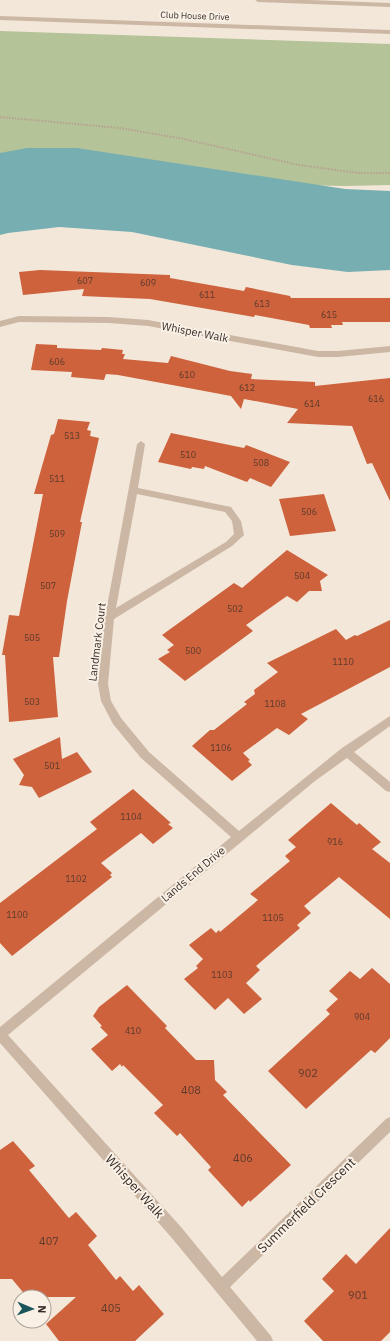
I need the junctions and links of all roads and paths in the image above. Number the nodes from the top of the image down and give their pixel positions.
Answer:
1 (258, 0) edge
2 (390, 4) edge
3 (0, 18) edge
4 (390, 32) edge
5 (0, 117) edge
6 (390, 173) edge
7 (0, 324) edge
8 (390, 349) edge
9 (141, 444) dead end
10 (133, 490) junction
11 (110, 617) junction
12 (390, 720) edge
13 (346, 751) junction
14 (390, 788) edge
15 (238, 837) junction
16 (0, 1034) edge
17 (390, 1123) edge
18 (221, 1287) junction
19 (266, 1341) edge

1 - 2 street
3 - 4 street, Club House Drive
5 - 6 path
7 - 8 street, Whisper Walk
9 - 10 street, Landmark Court
10 - 11 street, Landmark Court
10 - 11 street
11 - 15 street, Landmark Court
12 - 13 street, Lands End Drive
13 - 14 street
13 - 15 street, Lands End Drive
15 - 16 street, Lands End Drive
16 - 18 street, Whisper Walk
17 - 18 street, Summerfield Crescent
18 - 19 street, Whisper Walk

